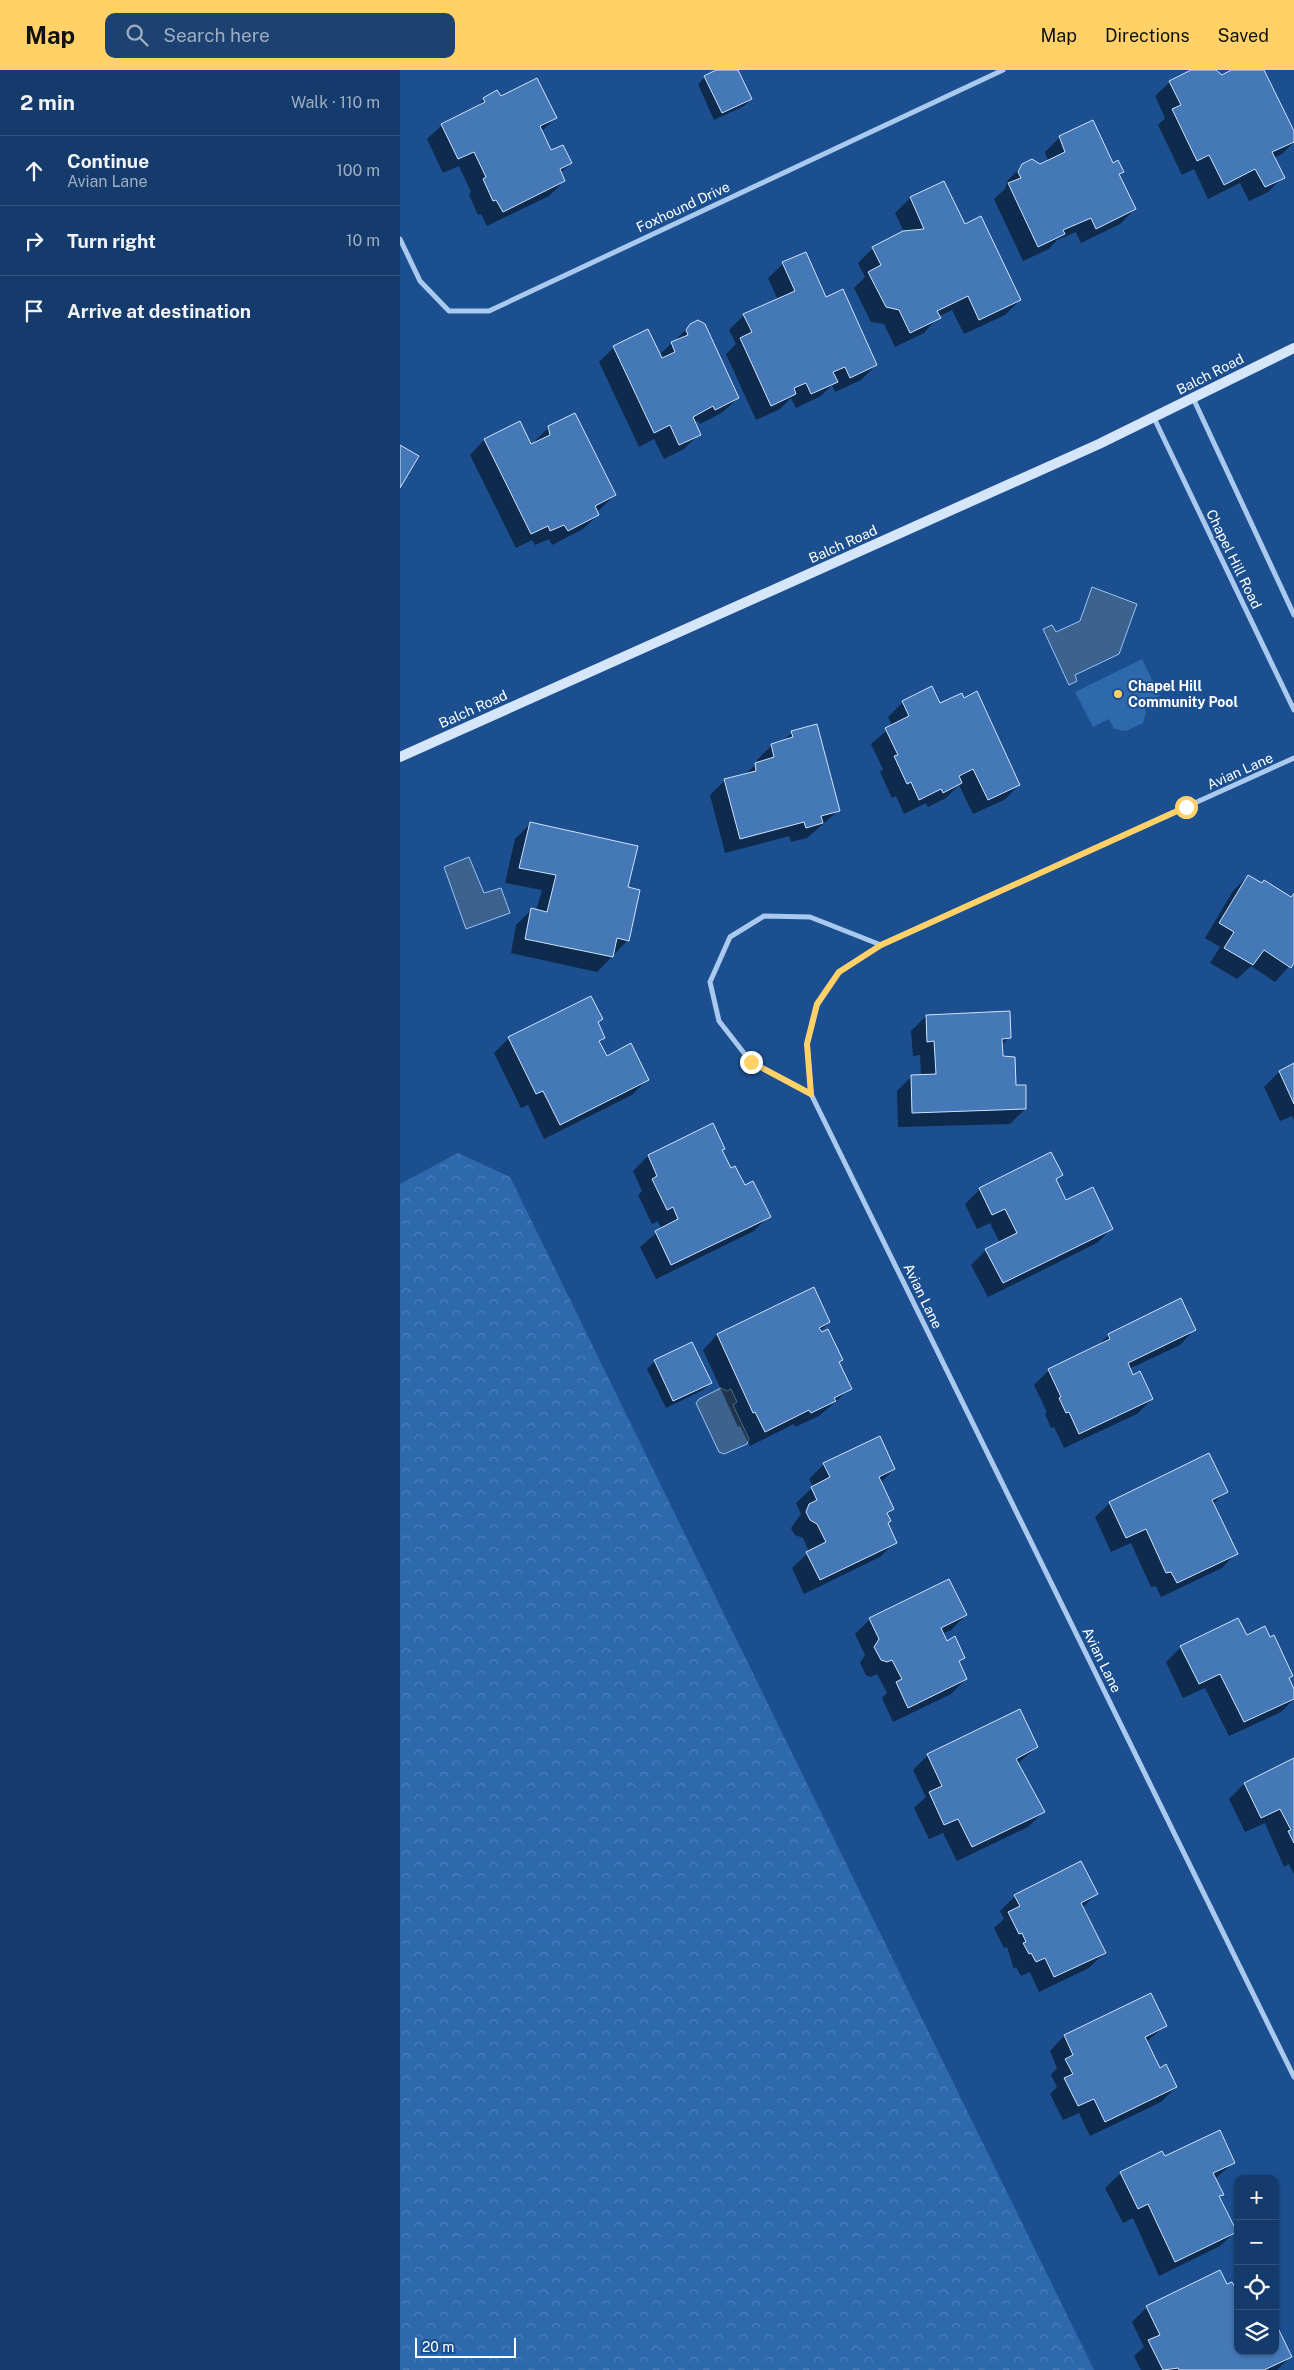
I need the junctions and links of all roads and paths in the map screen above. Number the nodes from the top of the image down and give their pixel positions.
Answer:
1 (1003, 70) edge
2 (400, 239) edge
3 (1294, 348) edge
4 (1193, 398) junction
5 (1154, 418) junction
6 (1294, 615) edge
7 (1294, 710) edge
8 (400, 757) edge
9 (1294, 758) edge
10 (881, 945) junction
11 (811, 1094) junction
12 (1294, 2078) edge

1 - 2 street, Foxhound Drive
3 - 4 street, Balch Road
4 - 5 street, Balch Road
4 - 6 street
5 - 7 street, Chapel Hill Road
5 - 8 street, Balch Road
9 - 10 street, Avian Lane
10 - 11 street, Avian Lane
10 - 11 street
11 - 12 street, Avian Lane

